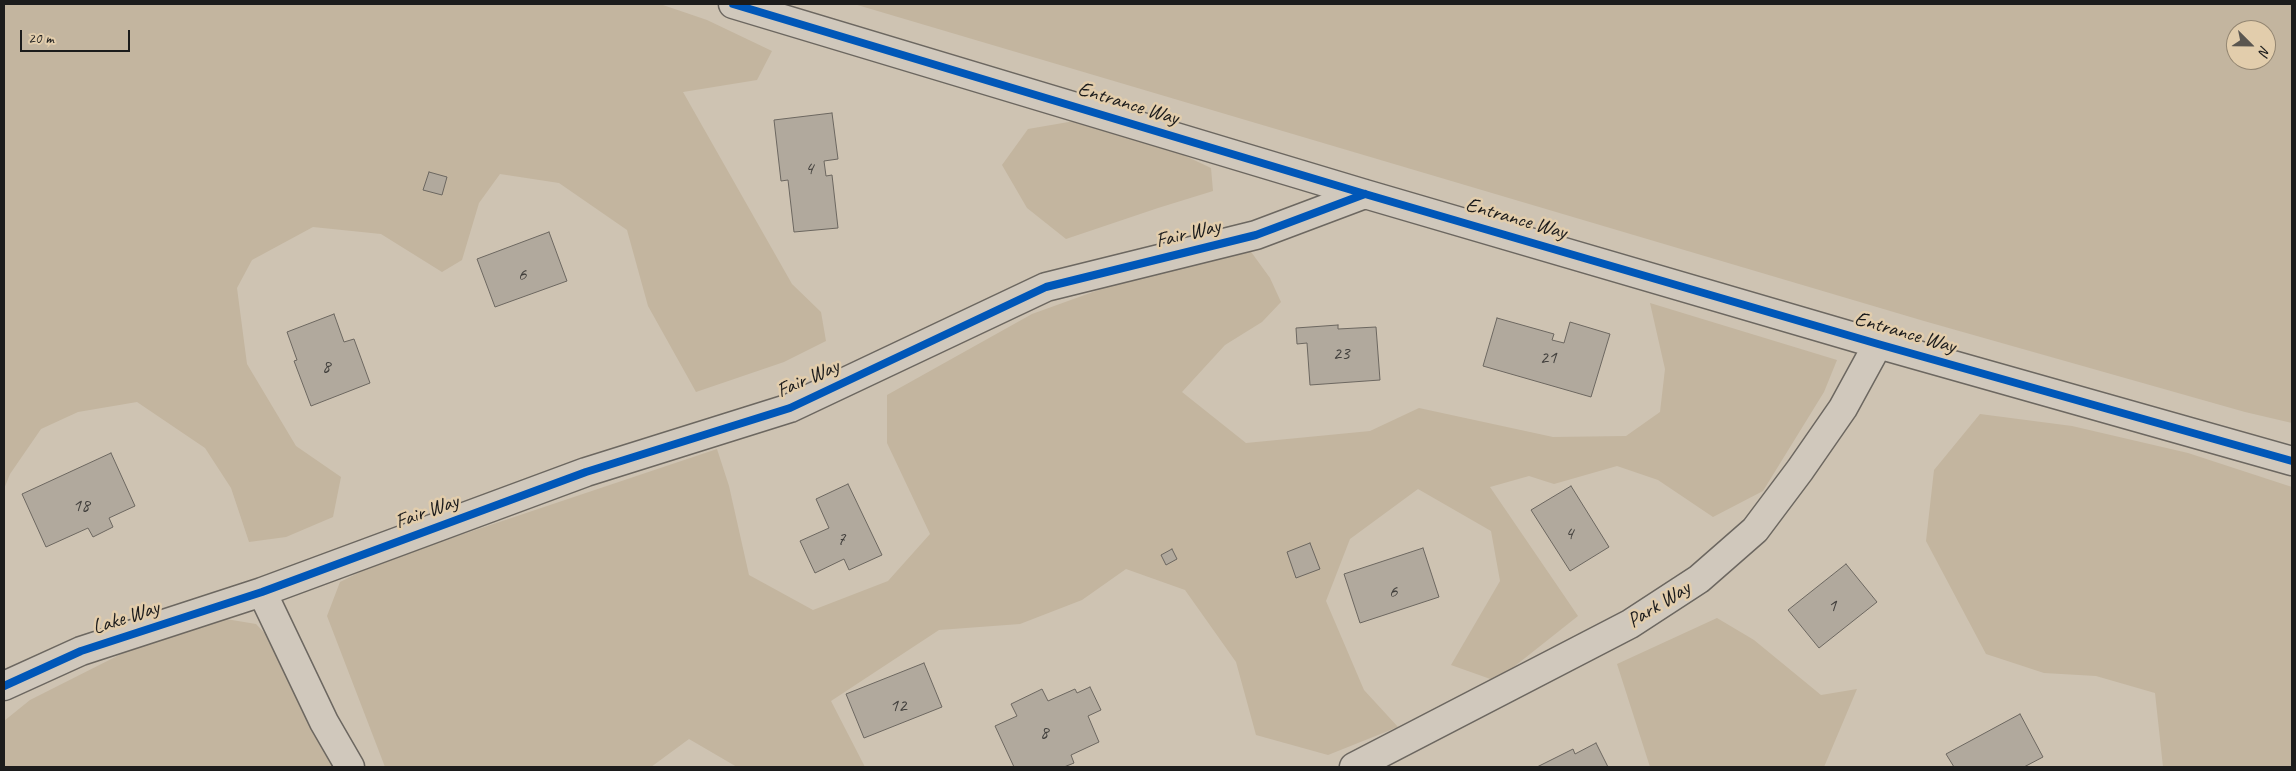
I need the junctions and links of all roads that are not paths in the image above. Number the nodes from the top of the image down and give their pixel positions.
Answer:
1 (733, 4) edge
2 (1365, 194) junction
3 (1878, 344) junction
4 (2292, 461) edge
5 (262, 592) junction
6 (4, 686) edge
7 (350, 767) edge
8 (1354, 767) edge

1 - 2 street, Entrance Way
2 - 3 street, Entrance Way
2 - 5 street, Fair Way
3 - 4 street, Entrance Way
3 - 8 street, Park Way
5 - 6 street, Lake Way
5 - 7 street

